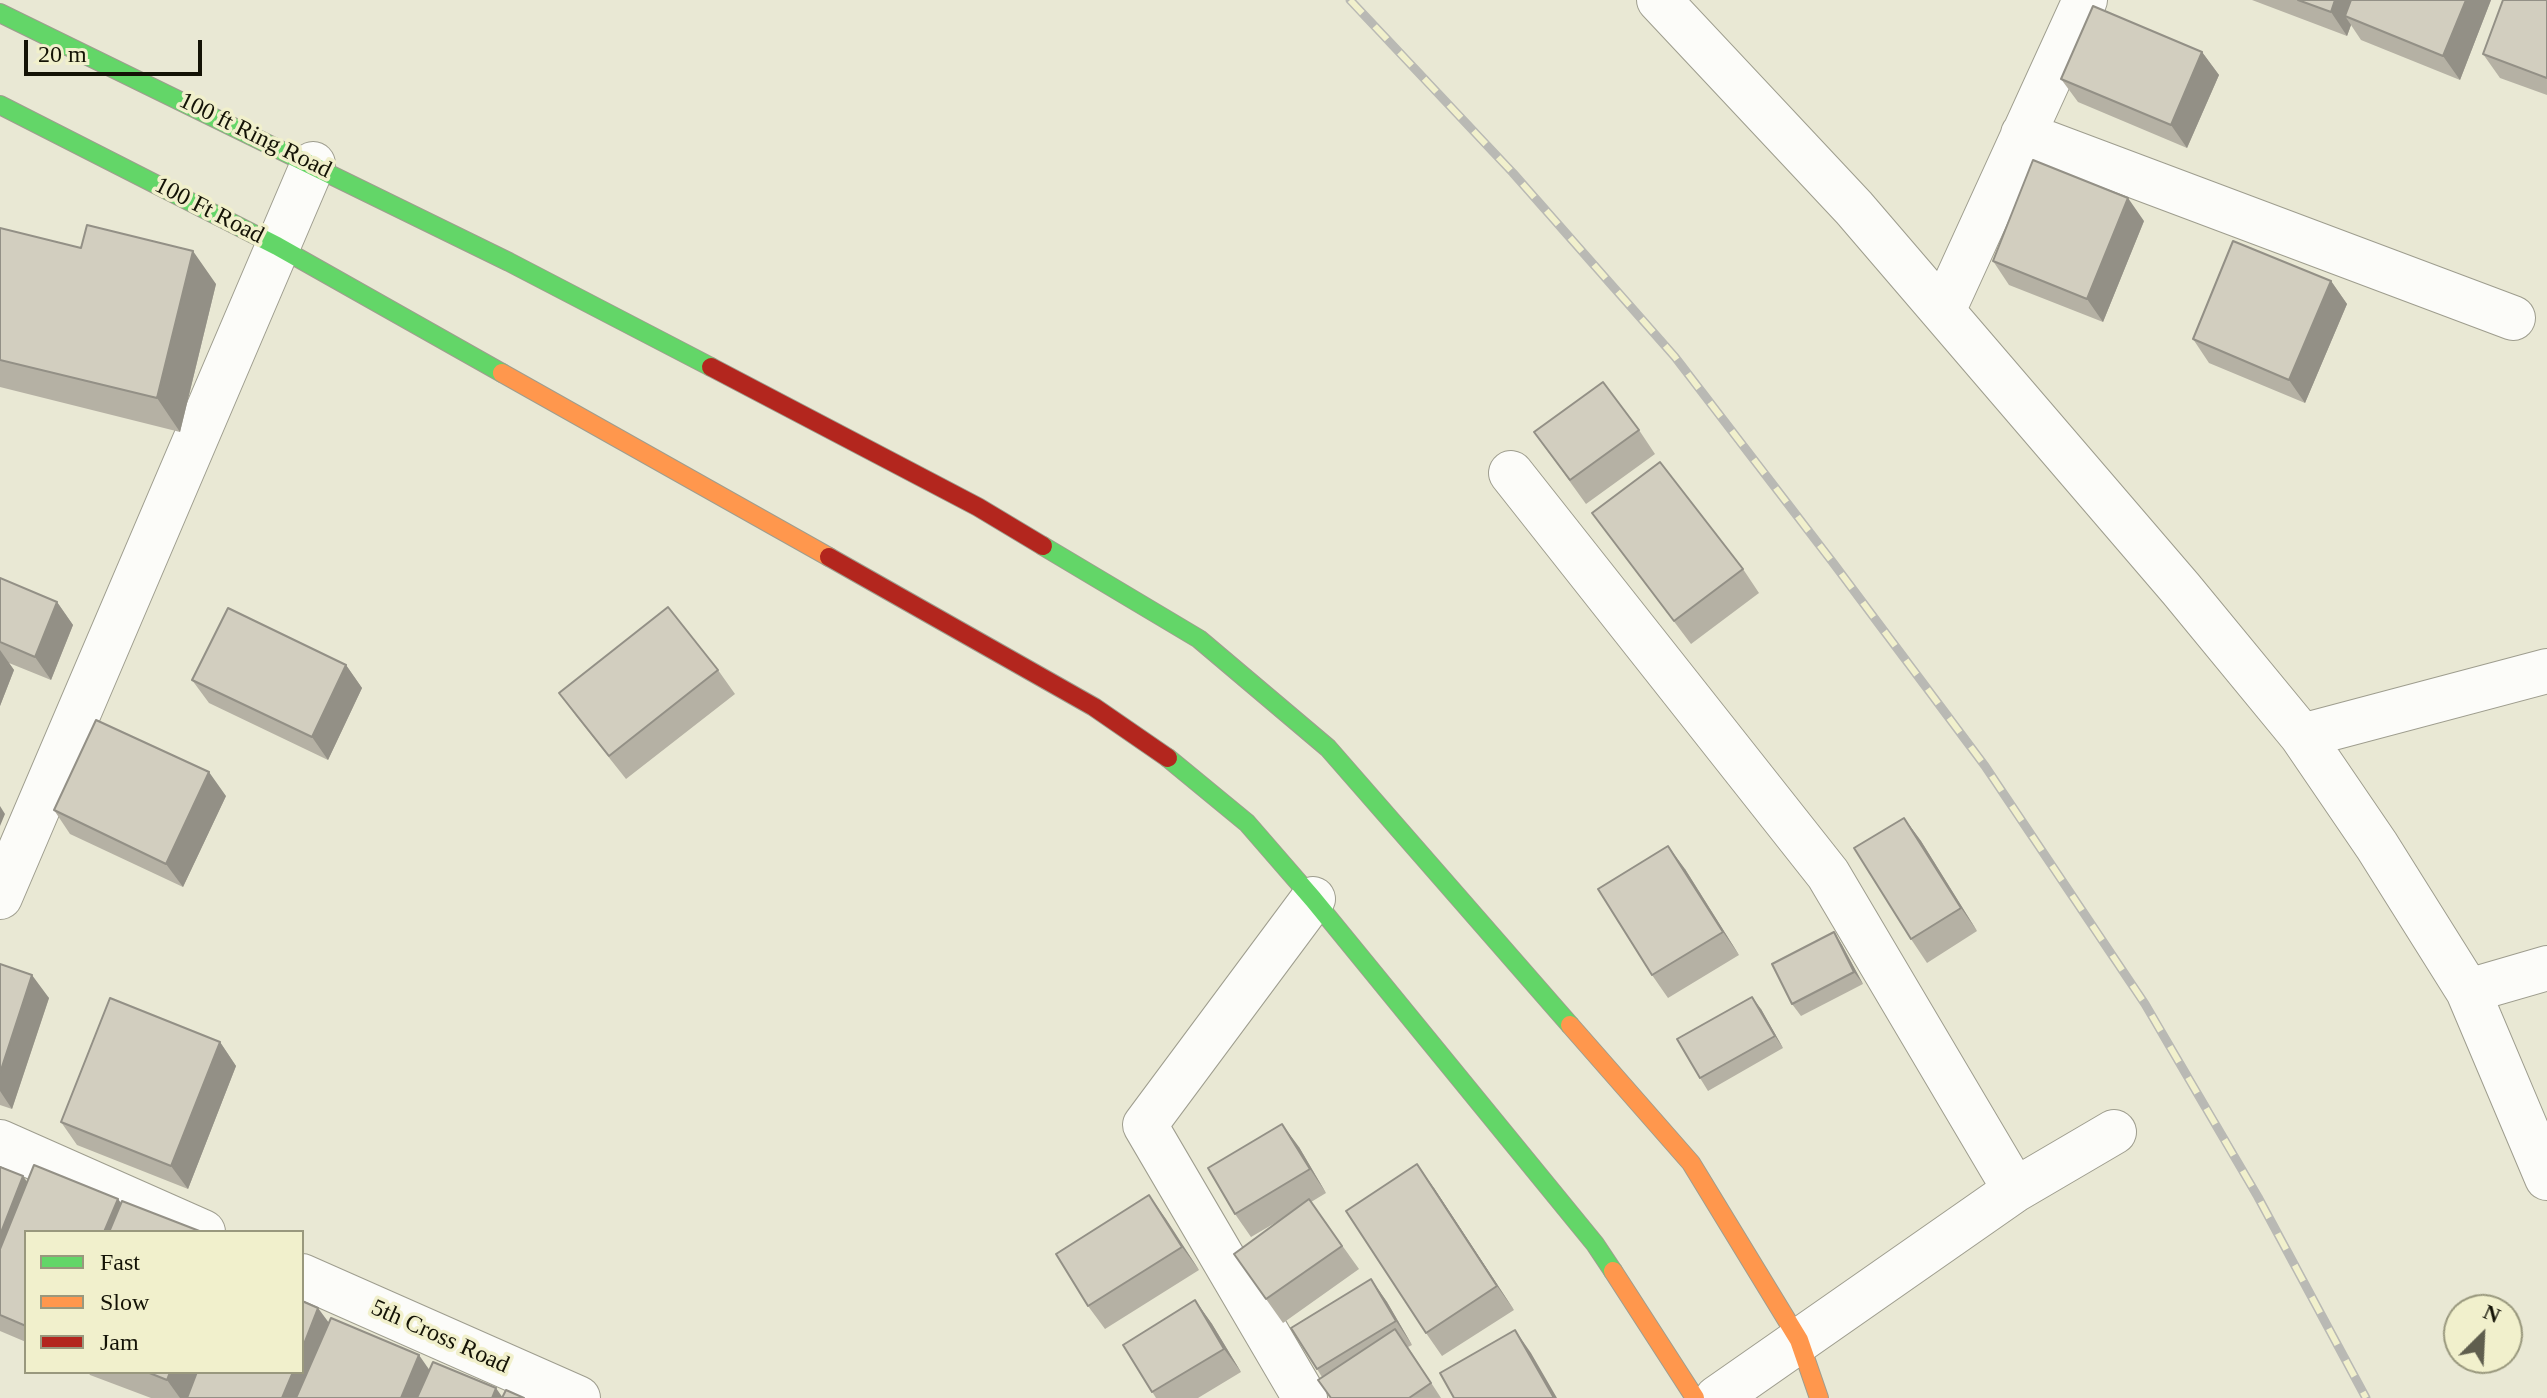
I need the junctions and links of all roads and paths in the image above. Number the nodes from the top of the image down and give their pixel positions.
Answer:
1 (1659, 0) edge
2 (2085, 0) edge
3 (0, 13) edge
4 (0, 105) edge
5 (2023, 134) junction
6 (313, 164) junction
7 (277, 246) junction
8 (1943, 311) junction
9 (2513, 318) dead end
10 (1511, 473) dead end
11 (2547, 671) edge
12 (2302, 736) junction
13 (0, 897) edge
14 (1313, 899) junction
15 (2547, 968) edge
16 (2468, 991) junction
17 (2114, 1132) dead end
18 (0, 1142) edge
19 (2547, 1178) edge
20 (2015, 1190) junction
21 (198, 1230) edge
22 (304, 1277) edge
23 (1799, 1340) junction
24 (578, 1398) edge
25 (1305, 1398) edge
26 (1695, 1398) edge
27 (1717, 1398) edge
28 (1819, 1398) edge

1 - 8 street
2 - 5 street
3 - 6 main road, 100 ft Ring Road
4 - 7 main road, 100 Ft Road
5 - 8 street
5 - 9 street
6 - 7 street
6 - 23 main road, 100 ft Ring Road
7 - 13 street
7 - 14 main road, 100 Ft Road
8 - 12 street
10 - 20 street
11 - 12 street
12 - 16 street
14 - 25 street
14 - 26 main road, 100 Ft Road
15 - 16 street
16 - 19 street
17 - 20 street
18 - 21 street
20 - 23 street
22 - 24 street, 5th Cross Road
23 - 27 street
23 - 28 main road, 100 ft Ring Road

